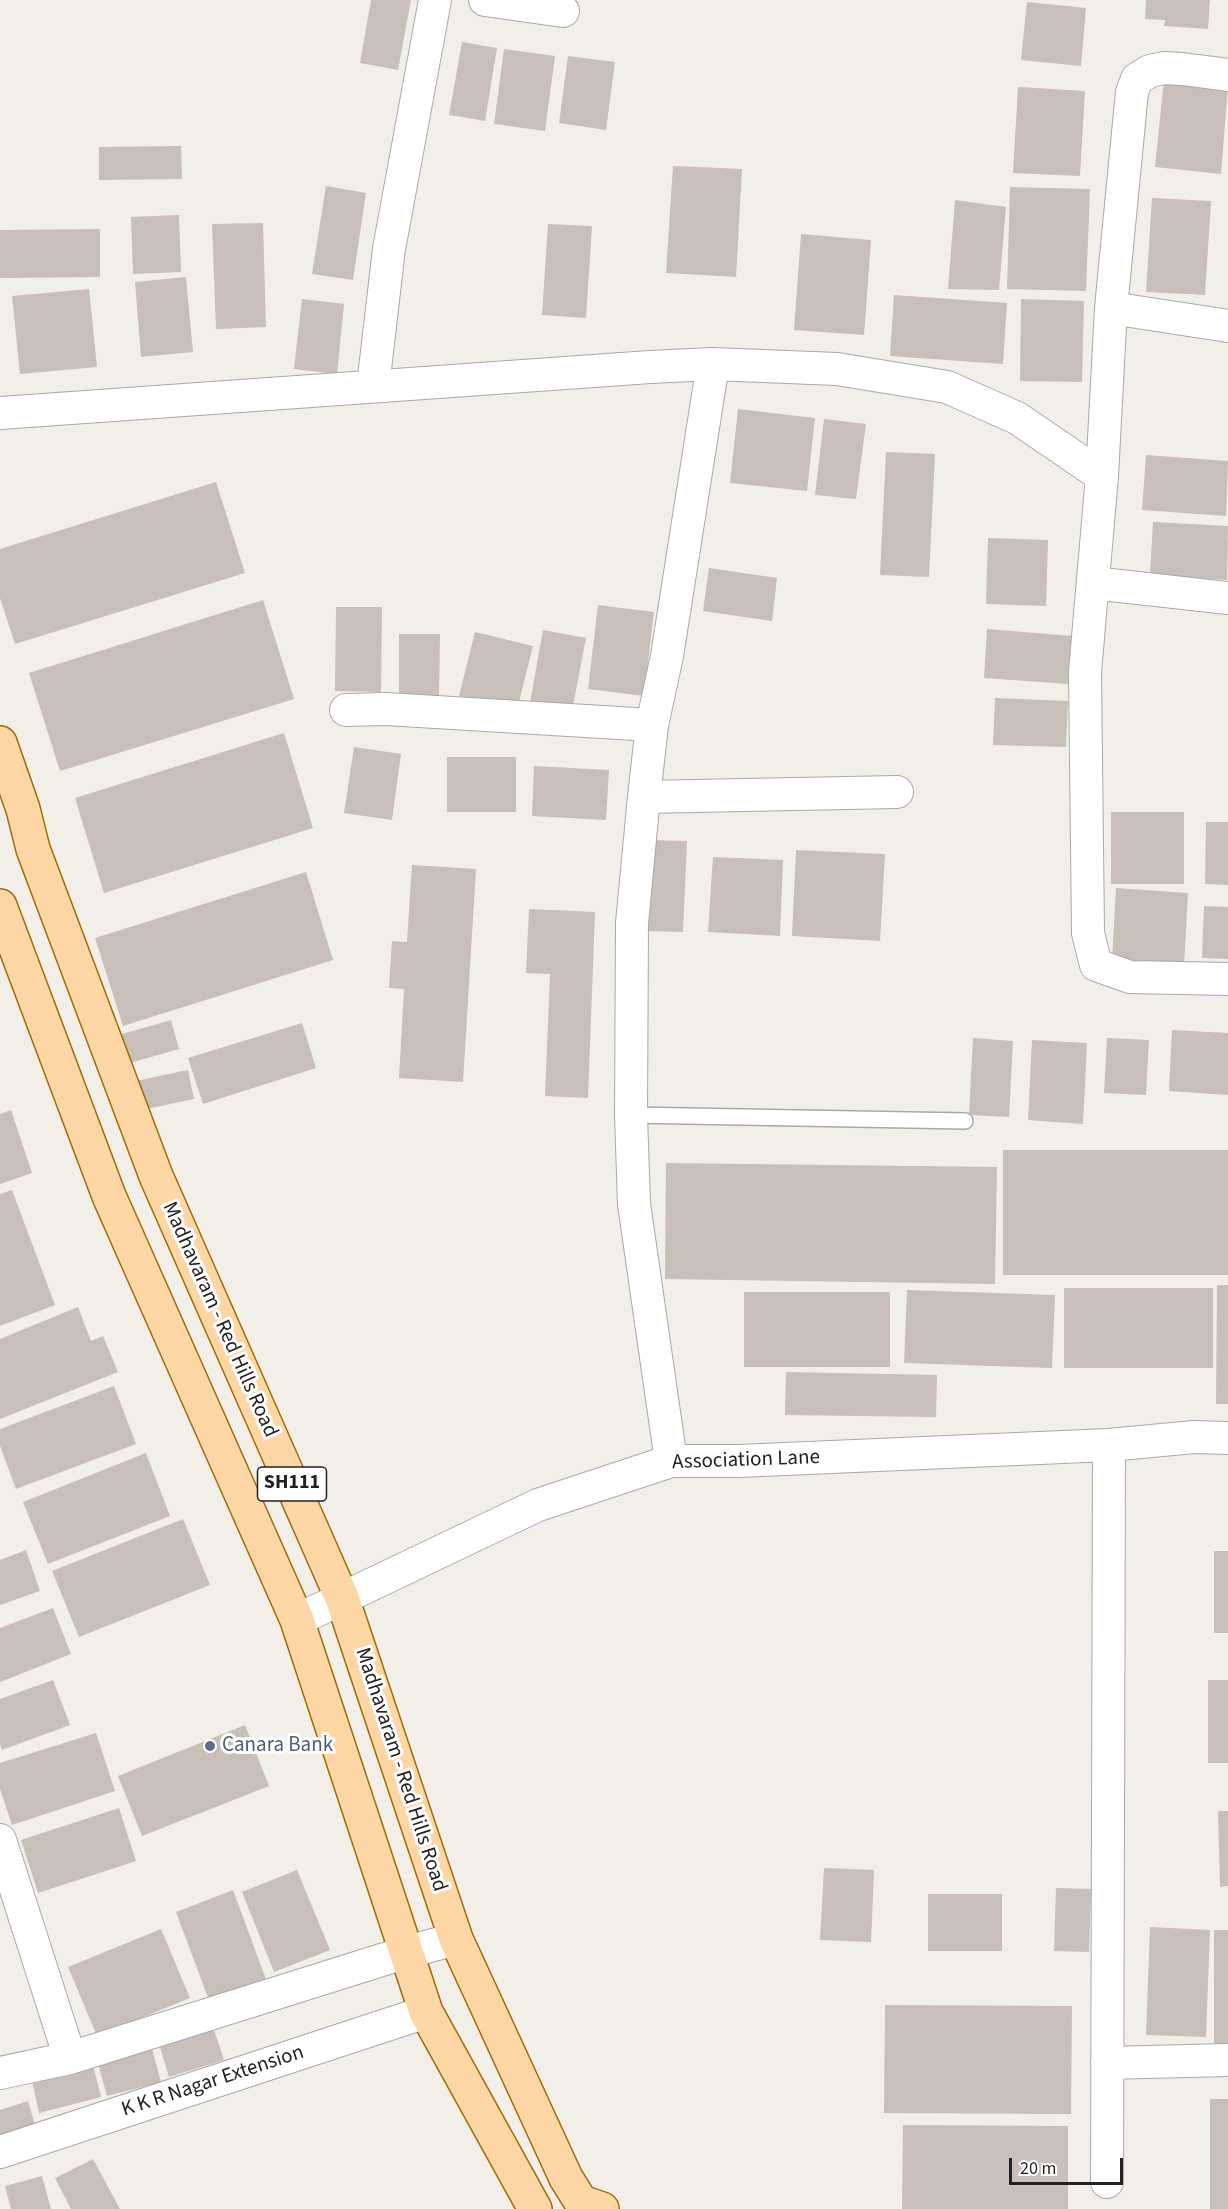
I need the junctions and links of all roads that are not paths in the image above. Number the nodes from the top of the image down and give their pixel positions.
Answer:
1 (435, 0) edge
2 (484, 0) edge
3 (563, 11) dead end
4 (1228, 75) edge
5 (1111, 308) junction
6 (1228, 326) edge
7 (713, 364) junction
8 (373, 386) junction
9 (0, 413) edge
10 (1102, 476) junction
11 (1093, 583) junction
12 (1228, 598) edge
13 (346, 710) dead end
14 (652, 725) junction
15 (0, 743) edge
16 (897, 792) dead end
17 (644, 797) junction
18 (0, 906) edge
19 (1228, 979) edge
20 (631, 1115) junction
21 (964, 1121) dead end
22 (1228, 1438) edge
23 (1109, 1445) junction
24 (671, 1461) junction
25 (342, 1598) junction
26 (297, 1620) junction
27 (0, 1840) edge
28 (456, 1939) junction
29 (407, 1952) junction
30 (426, 2012) junction
31 (70, 2058) junction
32 (1228, 2060) edge
33 (1107, 2063) junction
34 (0, 2073) edge
35 (0, 2152) edge
36 (1107, 2182) dead end
37 (535, 2209) edge
38 (602, 2209) edge

1 - 8 street
2 - 3 street
4 - 5 street
5 - 6 street
5 - 10 street
7 - 8 street
7 - 10 street
7 - 14 street
8 - 9 street
10 - 11 street
11 - 12 street
11 - 19 street
13 - 14 street
14 - 17 street
15 - 25 main road, Madhavaram - Red Hills Road / SH111
16 - 17 street
17 - 20 street
18 - 26 main road, SH111
20 - 21 lane
20 - 24 street
22 - 23 street, Association Lane
23 - 24 street, Association Lane
23 - 33 street
24 - 25 street, Association Lane
25 - 26 street, Association Lane
25 - 28 main road, Madhavaram - Red Hills Road / SH111
26 - 29 main road, SH111
27 - 31 street
28 - 29 street
28 - 38 main road, Madhavaram - Red Hills Road / SH111
29 - 30 main road, SH111
29 - 31 street
30 - 35 street, K K R Nagar Extension
30 - 37 main road, SH111
31 - 34 street
32 - 33 street
33 - 36 street

